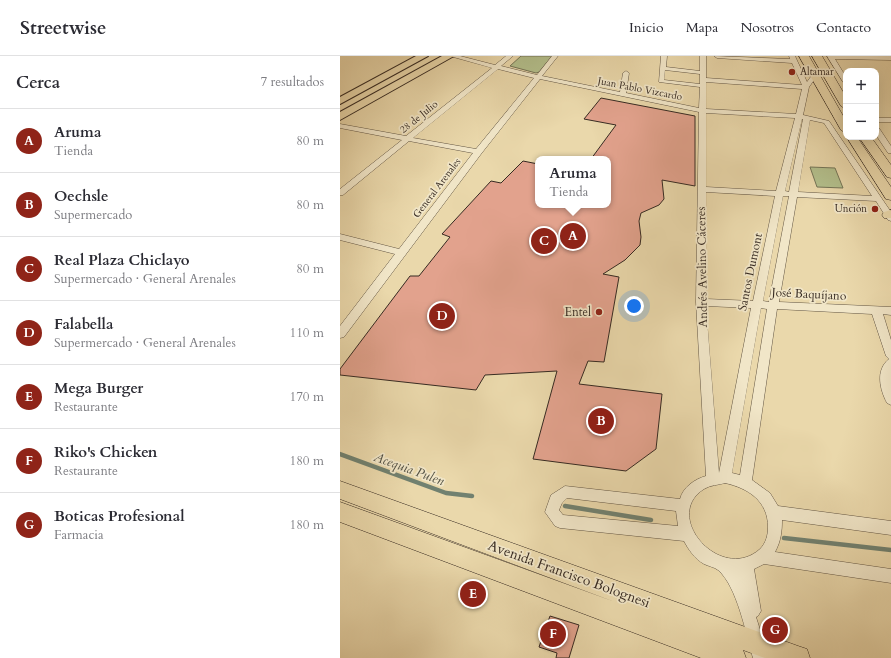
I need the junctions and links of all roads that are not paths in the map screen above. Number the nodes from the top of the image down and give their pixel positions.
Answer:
1 (423, 56) edge
2 (449, 56) edge
3 (453, 56) edge
4 (510, 56) edge
5 (555, 56) edge
6 (664, 56) edge
7 (703, 56) edge
8 (717, 56) edge
9 (804, 56) edge
10 (817, 56) edge
11 (831, 57) edge
12 (891, 58) edge
13 (794, 62) edge
14 (496, 67) junction
15 (662, 68) junction
16 (626, 73) dead end
17 (814, 76) junction
18 (537, 77) junction
19 (843, 77) edge
20 (703, 80) junction
21 (806, 87) junction
22 (623, 95) junction
23 (340, 101) edge
24 (845, 104) edge
25 (703, 111) junction
26 (340, 117) edge
27 (803, 117) junction
28 (879, 120) edge
29 (891, 120) edge
30 (843, 125) edge
31 (340, 126) edge
32 (879, 134) edge
33 (408, 139) junction
34 (853, 140) edge
35 (867, 140) edge
36 (891, 151) edge
37 (478, 152) junction
38 (891, 174) edge
39 (702, 189) junction
40 (340, 193) edge
41 (780, 193) junction
42 (793, 194) junction
43 (891, 196) edge
44 (877, 199) junction
45 (890, 216) edge
46 (340, 238) edge
47 (402, 253) junction
48 (701, 302) junction
49 (757, 304) junction
50 (773, 305) junction
51 (876, 310) junction
52 (889, 311) edge
53 (891, 322) edge
54 (340, 334) edge
55 (891, 356) edge
56 (891, 363) edge
57 (891, 400) edge
58 (719, 477) junction
59 (745, 482) junction
60 (340, 490) edge
61 (683, 506) junction
62 (340, 512) edge
63 (774, 512) junction
64 (891, 528) edge
65 (686, 534) junction
66 (763, 557) junction
67 (723, 565) junction
68 (746, 565) junction
69 (891, 576) edge
70 (759, 651) edge
71 (734, 658) edge
72 (798, 658) edge

1 - 23 highway
2 - 26 highway
3 - 14 street, Juan Pablo Vizcardo
4 - 14 street, 28 de Julio
5 - 18 street, General Arenales
6 - 15 street
7 - 20 street, Andrés Avelino Cáceres
8 - 13 street
9 - 17 main road
10 - 24 main road
11 - 12 street
11 - 19 street
13 - 17 main road
13 - 21 street
14 - 18 street, Juan Pablo Vizcardo
14 - 33 street, 28 de Julio
15 - 20 street
15 - 20 street
16 - 22 street
17 - 21 street, Santos Dumont
17 - 30 main road
18 - 22 street, Juan Pablo Vizcardo
18 - 37 street, General Arenales
20 - 21 street
20 - 25 street, Andrés Avelino Cáceres
21 - 27 street, Santos Dumont
22 - 25 street, Juan Pablo Vizcardo
25 - 27 street, Juan Pablo Vizcardo
25 - 39 street, Andrés Avelino Cáceres
27 - 41 street, Santos Dumont
27 - 42 street, Santos Dumont
27 - 44 street, Juan Pablo Vizcardo
28 - 29 street
31 - 33 street
32 - 36 street
33 - 37 street
33 - 40 street, 28 de Julio
34 - 43 main road
35 - 38 main road
37 - 47 street, General Arenales
39 - 41 street
39 - 48 street, Andrés Avelino Cáceres
41 - 42 street
41 - 49 street, Santos Dumont
42 - 44 street
42 - 50 street, Santos Dumont
44 - 45 street
46 - 47 street
47 - 54 street, General Arenales
48 - 49 street, José Baquíjano
48 - 58 street, Andrés Avelino Cáceres
49 - 50 street, José Baquíjano
49 - 58 street, Santos Dumont
50 - 51 street, José Baquíjano
50 - 59 street, Santos Dumont
51 - 52 street, José Baquíjano
51 - 55 street
52 - 53 street
56 - 57 street
58 - 59 street
58 - 61 street
59 - 63 street
60 - 70 main road, Avenida Francisco Bolognesi
61 - 65 street
61 - 65 street
62 - 71 main road, Avenida Francisco Bolognesi
63 - 64 street
63 - 66 street
65 - 67 street
66 - 68 street
66 - 69 street
67 - 68 street
67 - 70 street
68 - 70 street
70 - 72 main road, Avenida Francisco Bolognesi

